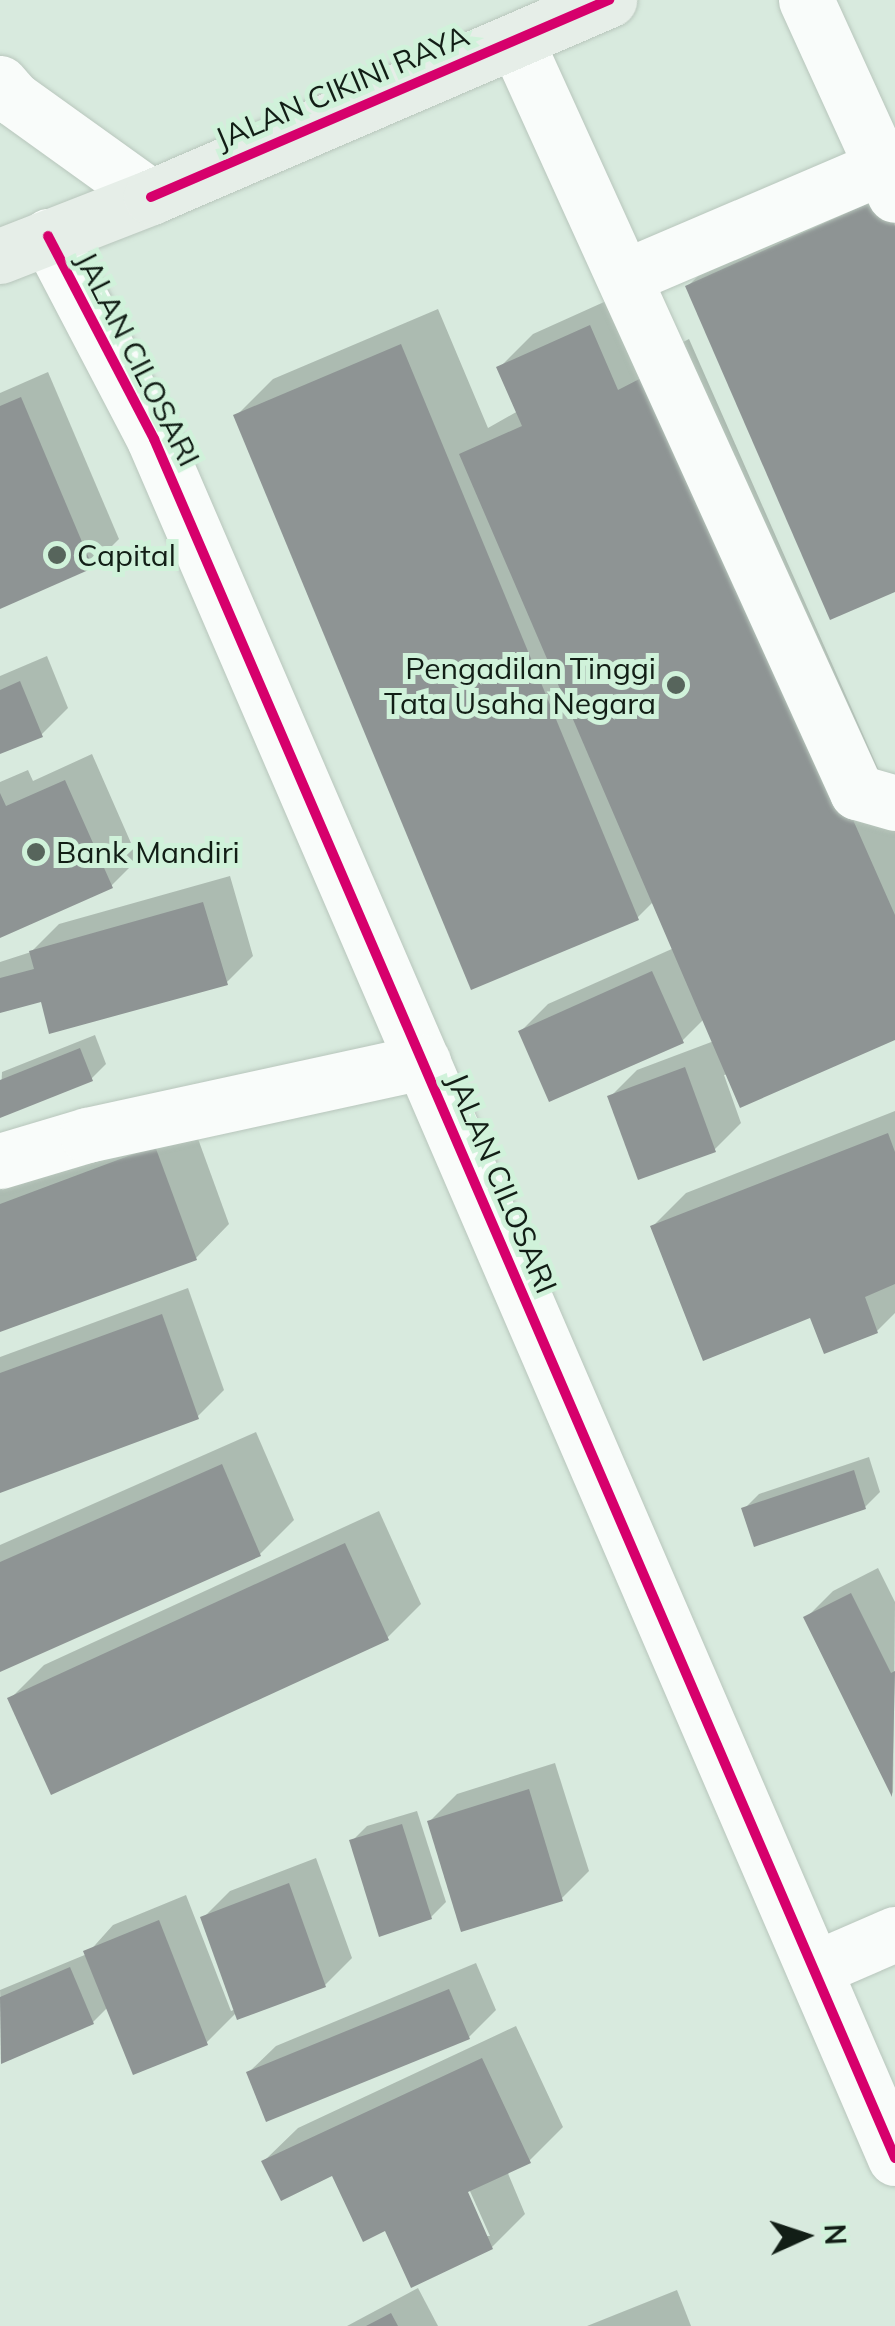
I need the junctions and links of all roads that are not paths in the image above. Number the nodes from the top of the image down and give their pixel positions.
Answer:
1 (609, 0) edge
2 (806, 0) edge
3 (516, 41) junction
4 (0, 83) edge
5 (888, 181) edge
6 (150, 198) junction
7 (24, 246) edge
8 (624, 277) junction
9 (895, 802) edge
10 (423, 1062) junction
11 (0, 1161) edge
12 (895, 1934) edge
13 (814, 1970) junction
14 (895, 2158) edge

1 - 3 main road, JALAN CIKINI RAYA
2 - 5 street
3 - 6 main road, JALAN CIKINI RAYA
3 - 8 street
4 - 6 street
5 - 8 street
6 - 7 main road, JALAN CIKINI RAYA
7 - 10 street, JALAN CILOSARI
8 - 9 street
10 - 11 street
10 - 13 street, JALAN CILOSARI
12 - 13 street
13 - 14 street, JALAN CILOSARI

